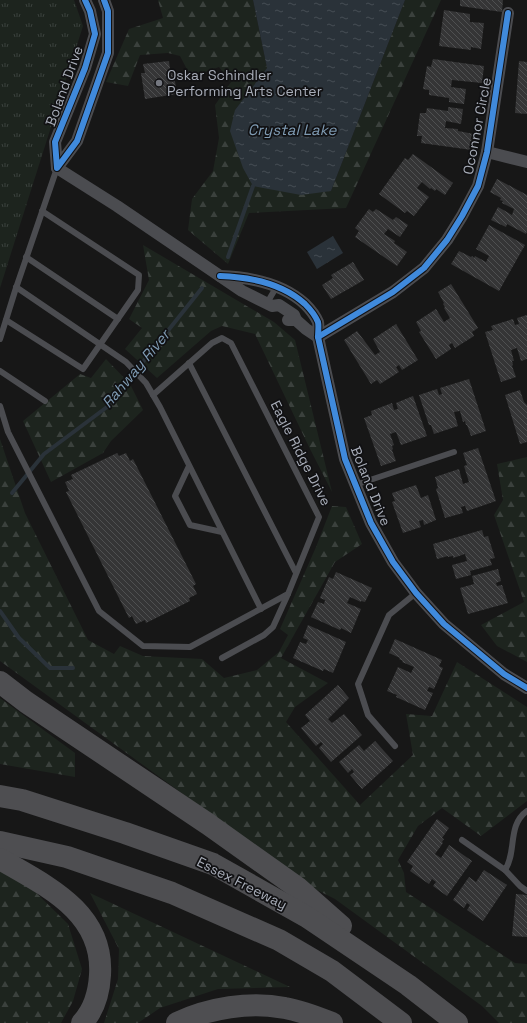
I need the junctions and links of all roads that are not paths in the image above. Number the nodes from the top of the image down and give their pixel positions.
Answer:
1 (85, 0) edge
2 (104, 0) edge
3 (508, 13) dead end
4 (487, 152) junction
5 (527, 162) edge
6 (58, 168) junction
7 (42, 211) junction
8 (26, 258) junction
9 (220, 276) junction
10 (277, 286) junction
11 (16, 287) junction
12 (270, 305) junction
13 (118, 319) junction
14 (6, 320) junction
15 (318, 337) junction
16 (0, 339) edge
17 (101, 344) junction
18 (189, 363) junction
19 (0, 371) edge
20 (153, 395) junction
21 (45, 401) dead end
22 (0, 406) edge
23 (454, 452) dead end
24 (189, 466) junction
25 (355, 485) junction
26 (222, 532) junction
27 (296, 573) junction
28 (416, 593) junction
29 (288, 594) junction
30 (261, 609) junction
31 (222, 658) dead end
32 (0, 682) edge
33 (527, 688) edge
34 (395, 746) dead end
35 (0, 796) edge
36 (527, 811) edge
37 (462, 840) dead end
38 (0, 842) edge
39 (0, 860) edge
40 (505, 870) junction
41 (527, 891) edge
42 (408, 985) junction
43 (82, 1023) edge
44 (177, 1023) edge
45 (332, 1023) edge
46 (401, 1023) edge
47 (457, 1023) edge

1 - 6 street, Boland Drive
2 - 6 street
3 - 4 street, Oconnor Circle
4 - 5 street, Oconnor Circle
4 - 15 street, Oconnor Circle
6 - 7 lane
6 - 9 street
7 - 8 lane
7 - 13 lane
8 - 11 lane
8 - 13 lane
9 - 10 street, Boland Drive
9 - 12 street
10 - 12 lane
10 - 15 street, Boland Drive
11 - 14 lane
11 - 17 lane
12 - 15 street
13 - 17 lane
14 - 16 lane
14 - 17 lane
15 - 25 street, Boland Drive
17 - 20 lane
18 - 20 lane, Eagle Ridge Drive
18 - 27 lane
18 - 27 lane, Eagle Ridge Drive
19 - 21 lane
20 - 24 lane
22 - 30 lane
23 - 25 lane
24 - 26 lane
24 - 26 lane
25 - 28 street, Boland Drive
26 - 30 lane
27 - 29 lane, Eagle Ridge Drive
28 - 33 street, Boland Drive
28 - 34 lane
29 - 30 lane
29 - 31 lane, Eagle Ridge Drive
32 - 42 highway
35 - 42 highway, Essex Freeway
36 - 40 lane
37 - 40 lane
38 - 46 highway
39 - 43 highway
40 - 41 lane
42 - 47 highway, Essex Freeway
44 - 45 highway

